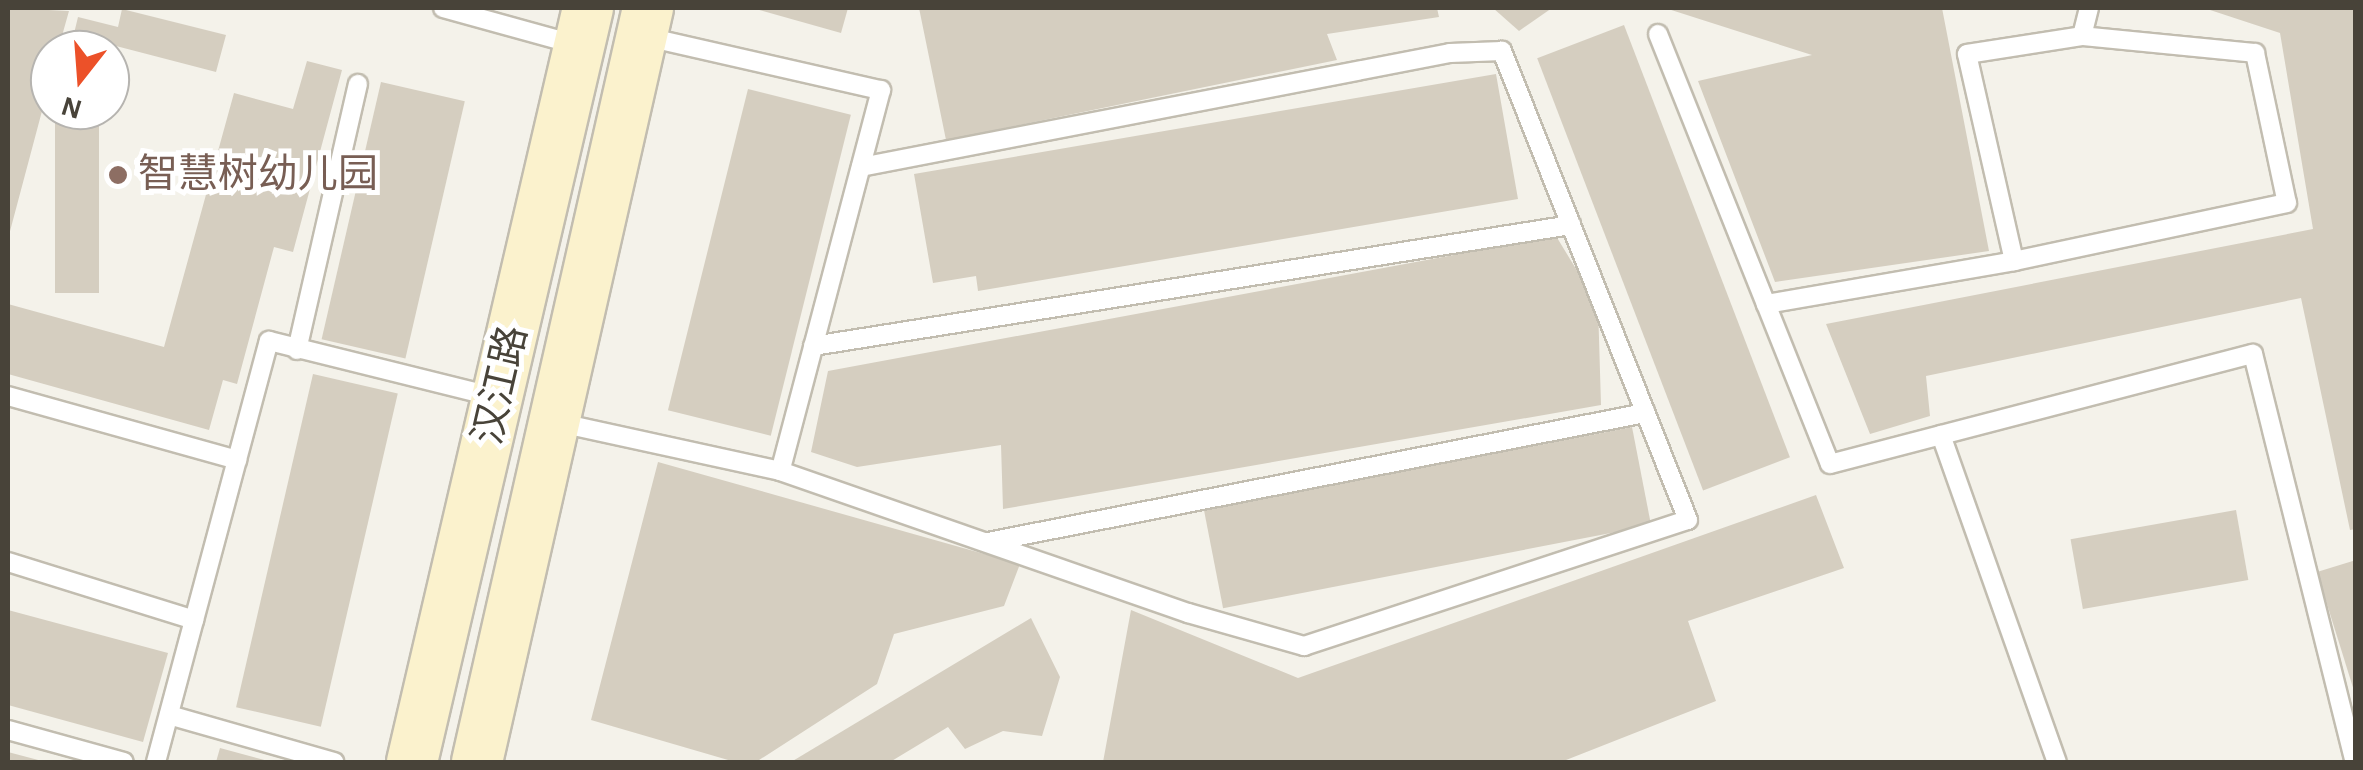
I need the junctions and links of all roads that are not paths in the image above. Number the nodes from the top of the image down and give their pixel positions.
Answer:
1 (443, 8) edge
2 (2089, 8) edge
3 (644, 22) edge
4 (584, 26) edge
5 (1658, 34) dead end
6 (2082, 36) junction
7 (358, 84) dead end
8 (861, 167) junction
9 (1571, 226) junction
10 (2014, 261) junction
11 (1766, 304) junction
12 (813, 346) junction
13 (297, 350) junction
14 (8, 396) edge
15 (498, 398) junction
16 (1645, 413) junction
17 (554, 422) junction
18 (1940, 436) junction
19 (237, 460) junction
20 (780, 471) junction
21 (985, 542) junction
22 (8, 562) edge
23 (194, 620) junction
24 (169, 715) junction
25 (8, 730) edge
26 (124, 762) edge
27 (156, 762) edge
28 (334, 762) edge
29 (412, 762) edge
30 (477, 762) edge
31 (2057, 762) edge
32 (2355, 762) edge

1 - 4 lane
2 - 6 lane
3 - 8 lane
3 - 17 main road, 汉江路
4 - 15 main road, 汉江路
5 - 11 lane
6 - 10 lane
6 - 10 lane
7 - 13 lane
8 - 9 lane
8 - 12 lane
9 - 12 lane
9 - 16 lane
10 - 11 lane
11 - 18 lane
12 - 20 lane
13 - 15 lane
13 - 19 lane
14 - 19 lane
15 - 29 main road, 汉江路
16 - 21 lane
16 - 21 lane
17 - 20 lane
17 - 30 main road, 汉江路
18 - 31 lane
18 - 32 lane
19 - 23 lane
20 - 21 lane
22 - 23 lane
23 - 24 lane
24 - 27 lane
24 - 28 lane
25 - 26 lane

